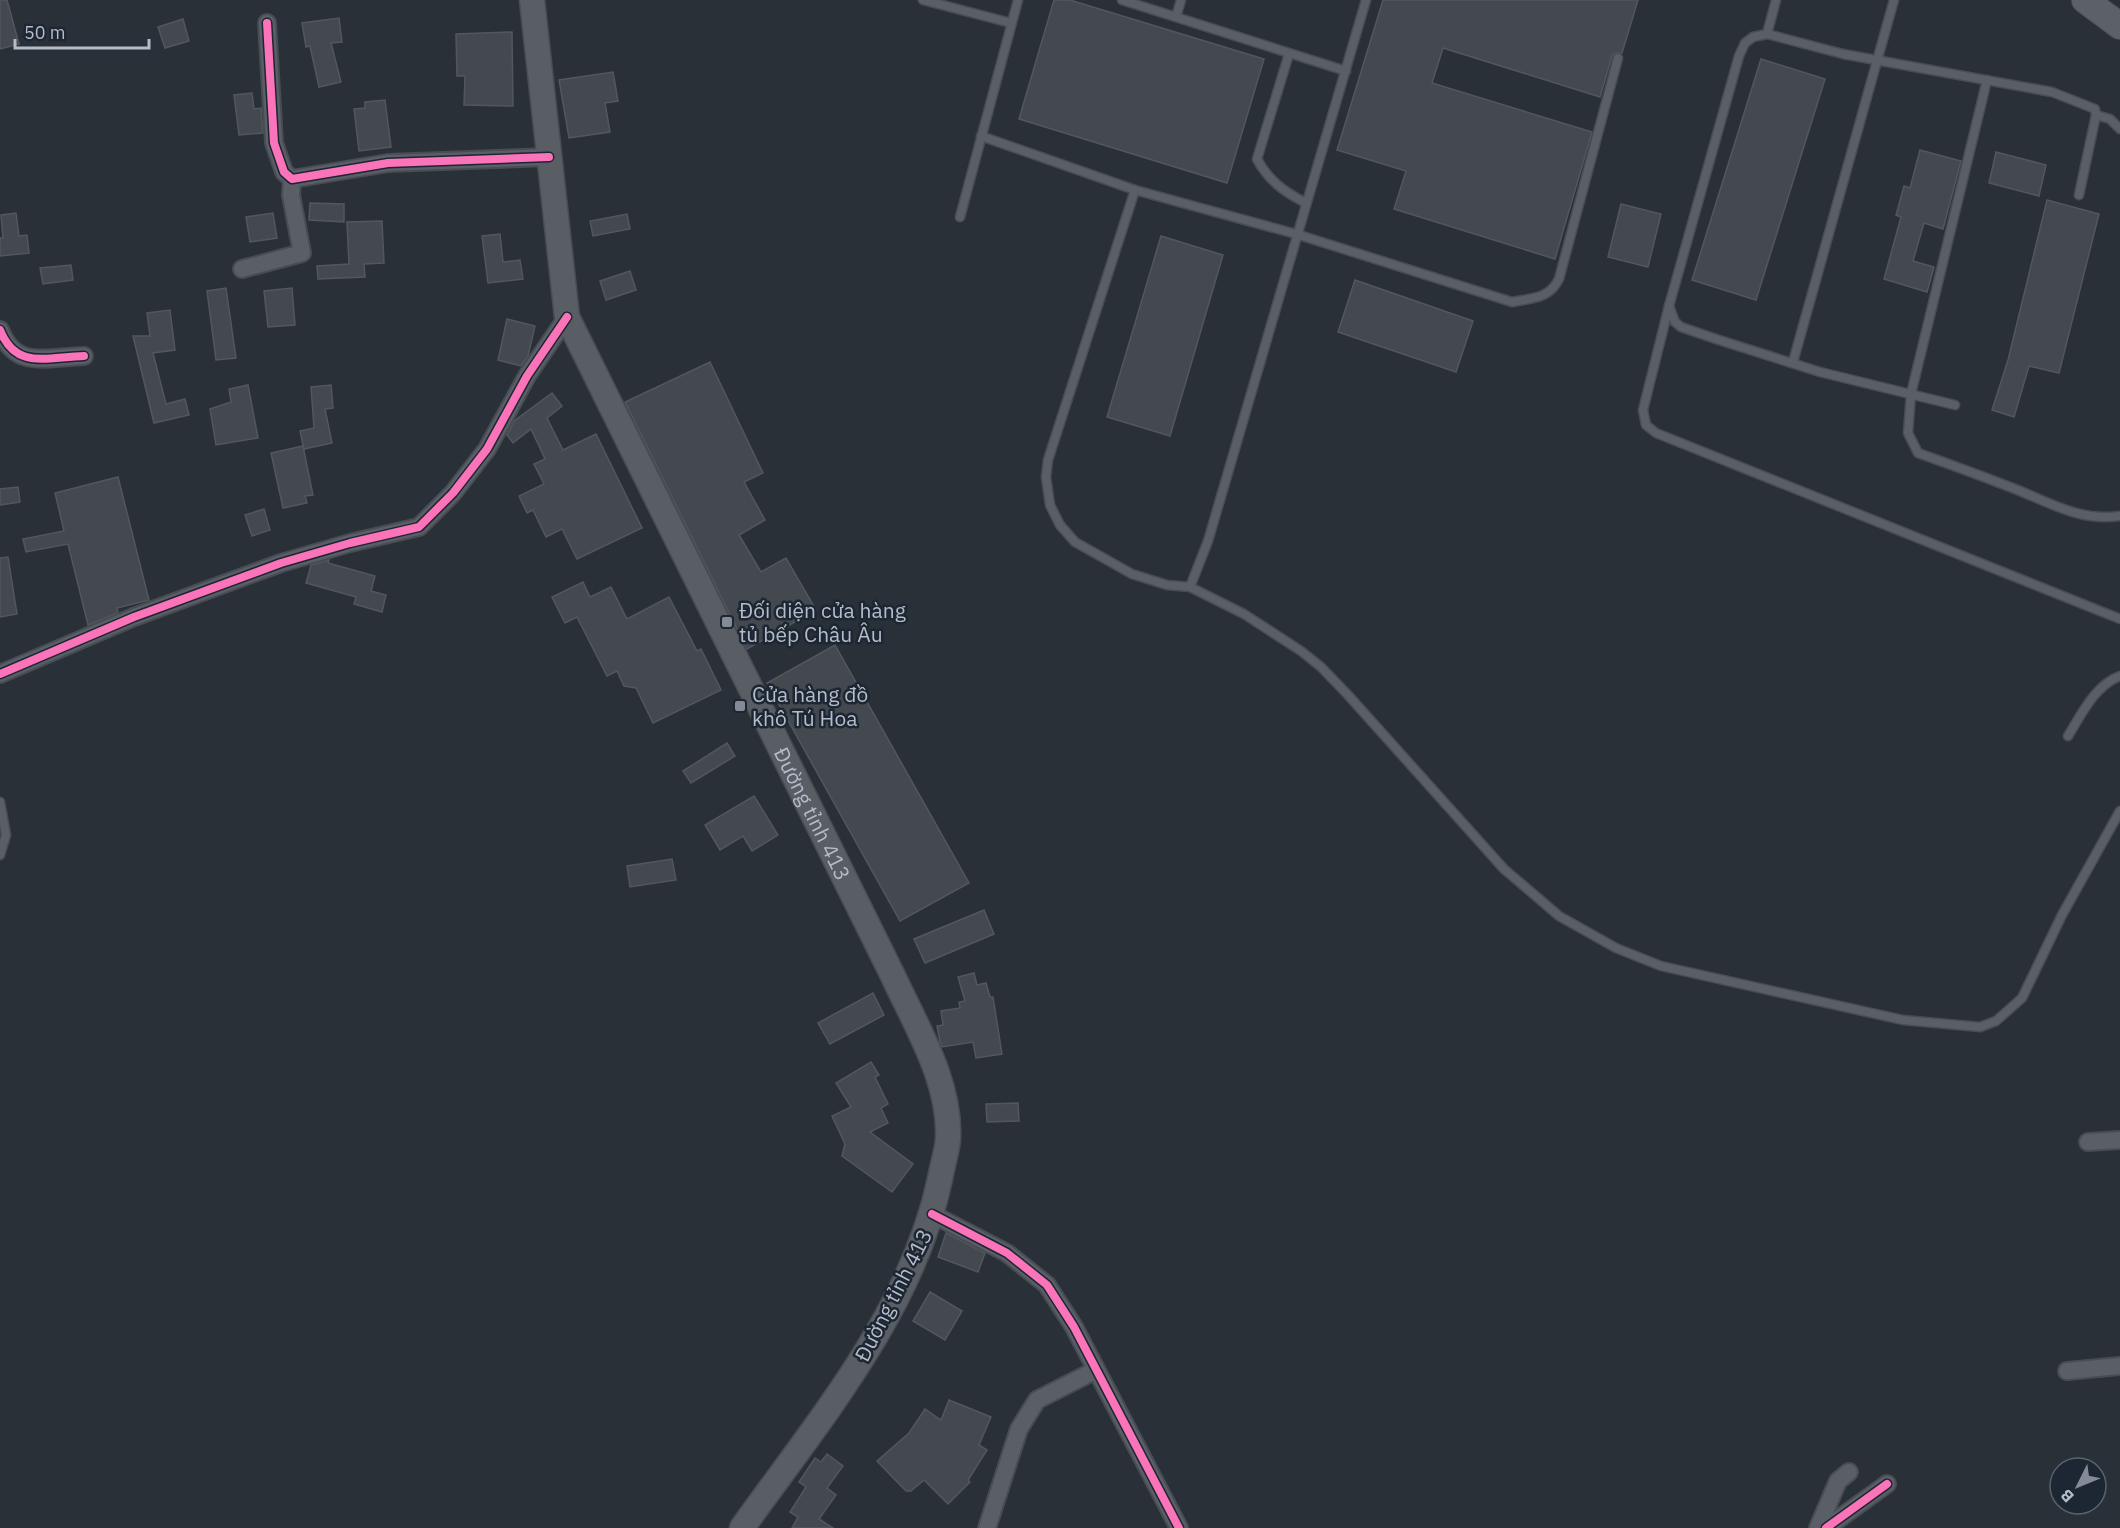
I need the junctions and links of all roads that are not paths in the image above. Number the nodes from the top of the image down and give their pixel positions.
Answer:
1 (532, 0) edge
2 (923, 0) edge
3 (1018, 0) edge
4 (1122, 0) edge
5 (1181, 0) edge
6 (1366, 0) edge
7 (1776, 0) edge
8 (1894, 0) edge
9 (2085, 0) edge
10 (1176, 17) junction
11 (267, 23) dead end
12 (1011, 23) junction
13 (2120, 26) edge
14 (1767, 34) junction
15 (1289, 54) junction
16 (1618, 58) dead end
17 (1876, 61) junction
18 (1346, 71) junction
19 (1987, 80) junction
20 (2096, 115) junction
21 (2120, 129) edge
22 (981, 136) junction
23 (549, 158) junction
24 (292, 180) junction
25 (1135, 190) junction
26 (2079, 195) dead end
27 (1306, 203) junction
28 (960, 217) dead end
29 (1296, 234) junction
30 (242, 269) dead end
31 (1669, 306) junction
32 (567, 317) junction
33 (0, 330) edge
34 (84, 356) dead end
35 (1793, 362) junction
36 (1911, 394) junction
37 (1955, 405) dead end
38 (2120, 516) edge
39 (1190, 587) junction
40 (2120, 619) edge
41 (0, 674) edge
42 (2120, 676) edge
43 (2068, 736) dead end
44 (0, 802) edge
45 (2120, 812) edge
46 (0, 855) edge
47 (2120, 1140) edge
48 (2088, 1142) dead end
49 (932, 1214) junction
50 (2120, 1366) edge
51 (1096, 1370) junction
52 (2067, 1371) dead end
53 (1849, 1472) dead end
54 (1887, 1484) dead end
55 (742, 1528) edge
56 (987, 1528) edge
57 (1179, 1528) edge
58 (1818, 1528) edge
59 (1826, 1528) edge

1 - 23 main road, Đường tỉnh 413
2 - 12 lane
3 - 12 lane
4 - 10 lane
5 - 10 lane
6 - 18 lane
7 - 14 lane
8 - 17 lane
9 - 13 main road
10 - 15 lane
11 - 24 street
12 - 22 lane
14 - 17 lane
14 - 31 lane
15 - 18 lane
15 - 27 lane
16 - 29 lane
17 - 19 lane
17 - 35 lane
18 - 27 lane
19 - 20 lane
19 - 36 lane
20 - 21 lane
20 - 26 lane
22 - 25 lane
22 - 28 lane
23 - 24 street
23 - 32 main road, Đường tỉnh 413
24 - 30 street
25 - 29 lane
25 - 39 lane
27 - 29 lane
29 - 39 lane
31 - 35 lane
31 - 40 lane
32 - 41 street
32 - 49 main road, Đường tỉnh 413
33 - 34 street
35 - 36 lane
36 - 37 lane
36 - 38 lane
39 - 45 lane
42 - 43 lane
44 - 46 lane
47 - 48 street
49 - 51 street
49 - 55 main road, Đường tỉnh 413
50 - 52 street
51 - 56 street
51 - 57 street
53 - 58 street
54 - 59 street

